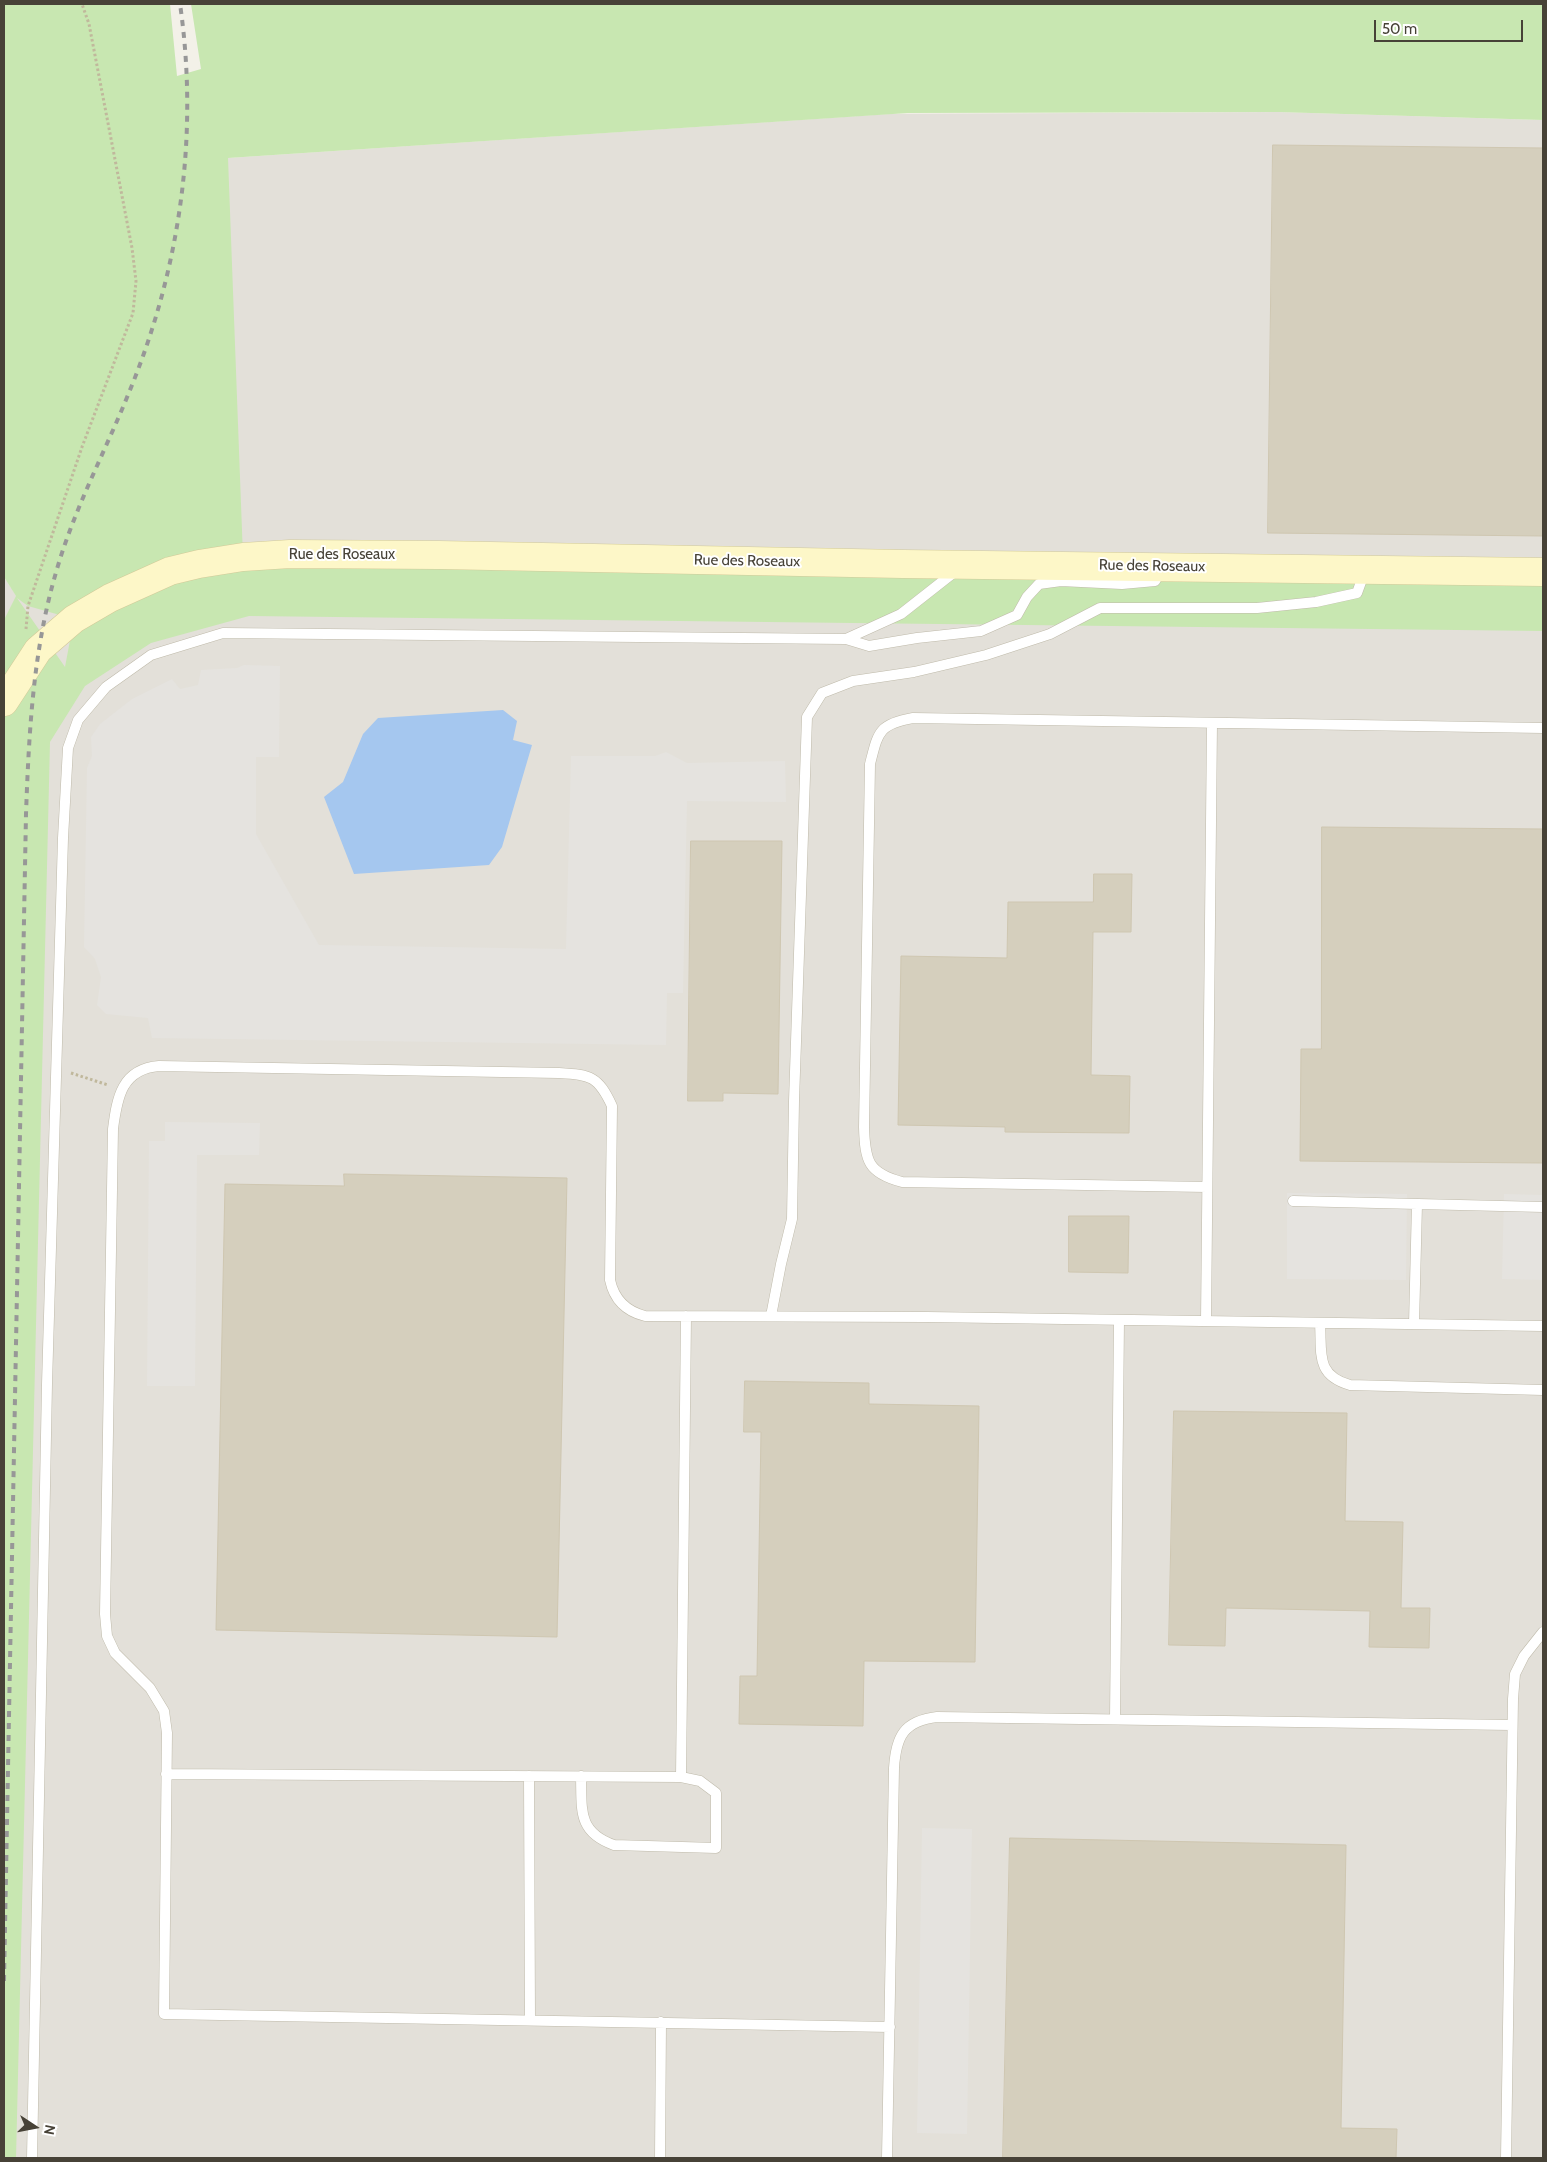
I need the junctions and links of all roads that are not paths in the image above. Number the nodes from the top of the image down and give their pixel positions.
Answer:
1 (966, 564) junction
2 (1162, 566) junction
3 (1366, 569) junction
4 (1543, 572) edge
5 (846, 639) junction
6 (4, 702) edge
7 (1212, 723) junction
8 (1543, 728) edge
9 (1207, 1187) junction
10 (1293, 1201) dead end
11 (1417, 1204) junction
12 (1543, 1207) edge
13 (686, 1316) junction
14 (771, 1316) junction
15 (1118, 1320) junction
16 (1206, 1321) junction
17 (1320, 1323) junction
18 (1414, 1324) junction
19 (1543, 1326) edge
20 (1543, 1390) edge
21 (1543, 1632) edge
22 (1115, 1720) junction
23 (1512, 1726) junction
24 (166, 1774) junction
25 (529, 1776) junction
26 (581, 1776) junction
27 (680, 1777) junction
28 (530, 2020) junction
29 (661, 2022) junction
30 (890, 2026) junction
31 (32, 2158) edge
32 (660, 2158) edge
33 (887, 2158) edge
34 (1506, 2158) edge

1 - 2 street, Rue des Roseaux
1 - 5 lane
1 - 6 street, Rue des Roseaux
2 - 3 street, Rue des Roseaux
2 - 5 lane
3 - 4 street, Rue des Roseaux
3 - 14 lane
5 - 31 lane
7 - 8 lane
7 - 9 lane
7 - 9 lane
9 - 16 lane
10 - 11 lane
11 - 12 lane
11 - 18 lane
13 - 14 lane
13 - 24 lane
13 - 27 lane
14 - 15 lane
15 - 16 lane
15 - 22 lane
16 - 17 lane
17 - 18 lane
17 - 20 lane
18 - 19 lane
21 - 23 lane
22 - 23 lane
22 - 30 lane
23 - 34 lane
24 - 25 lane
24 - 28 lane
25 - 26 lane
25 - 28 lane
26 - 27 lane
26 - 27 lane
28 - 29 lane
29 - 30 lane
29 - 32 lane
30 - 33 lane

